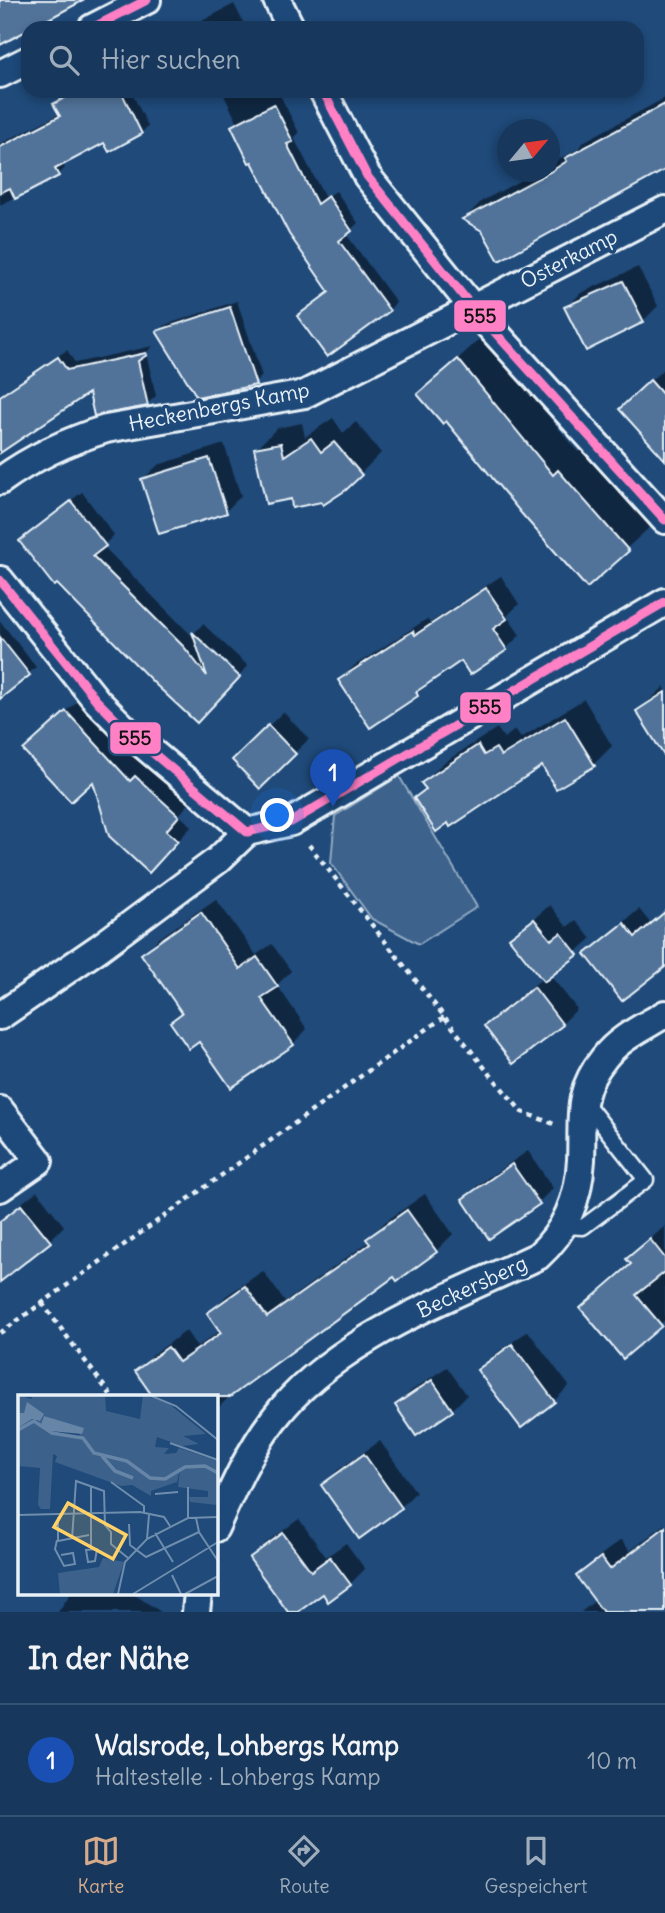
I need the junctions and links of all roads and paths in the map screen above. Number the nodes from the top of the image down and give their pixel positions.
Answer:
1 (147, 0) edge
2 (277, 0) edge
3 (106, 21) edge
4 (288, 21) edge
5 (21, 64) edge
6 (0, 74) edge
7 (327, 98) edge
8 (665, 210) edge
9 (473, 308) junction
10 (0, 481) edge
11 (665, 520) edge
12 (0, 580) edge
13 (665, 602) edge
14 (291, 822) junction
15 (247, 832) junction
16 (665, 1014) edge
17 (0, 1016) edge
18 (444, 1017) junction
19 (582, 1099) junction
20 (0, 1110) edge
21 (579, 1134) junction
22 (0, 1188) edge
23 (565, 1226) junction
24 (42, 1303) junction
25 (0, 1333) edge
26 (111, 1395) edge
27 (217, 1524) edge
28 (198, 1594) edge
29 (196, 1612) edge

1 - 3 street
2 - 4 street
5 - 6 street
7 - 9 street
8 - 9 street, Osterkamp
9 - 10 street, Heckenbergs Kamp
9 - 11 street
12 - 15 street
13 - 14 street
14 - 15 street
14 - 18 path
15 - 17 street
16 - 19 street, Beckersberg
18 - 21 path
18 - 24 path
19 - 21 street, Beckersberg
19 - 23 lane
20 - 22 street
21 - 23 street, Beckersberg
23 - 27 street, Beckersberg
24 - 25 path
24 - 26 path
28 - 29 street

